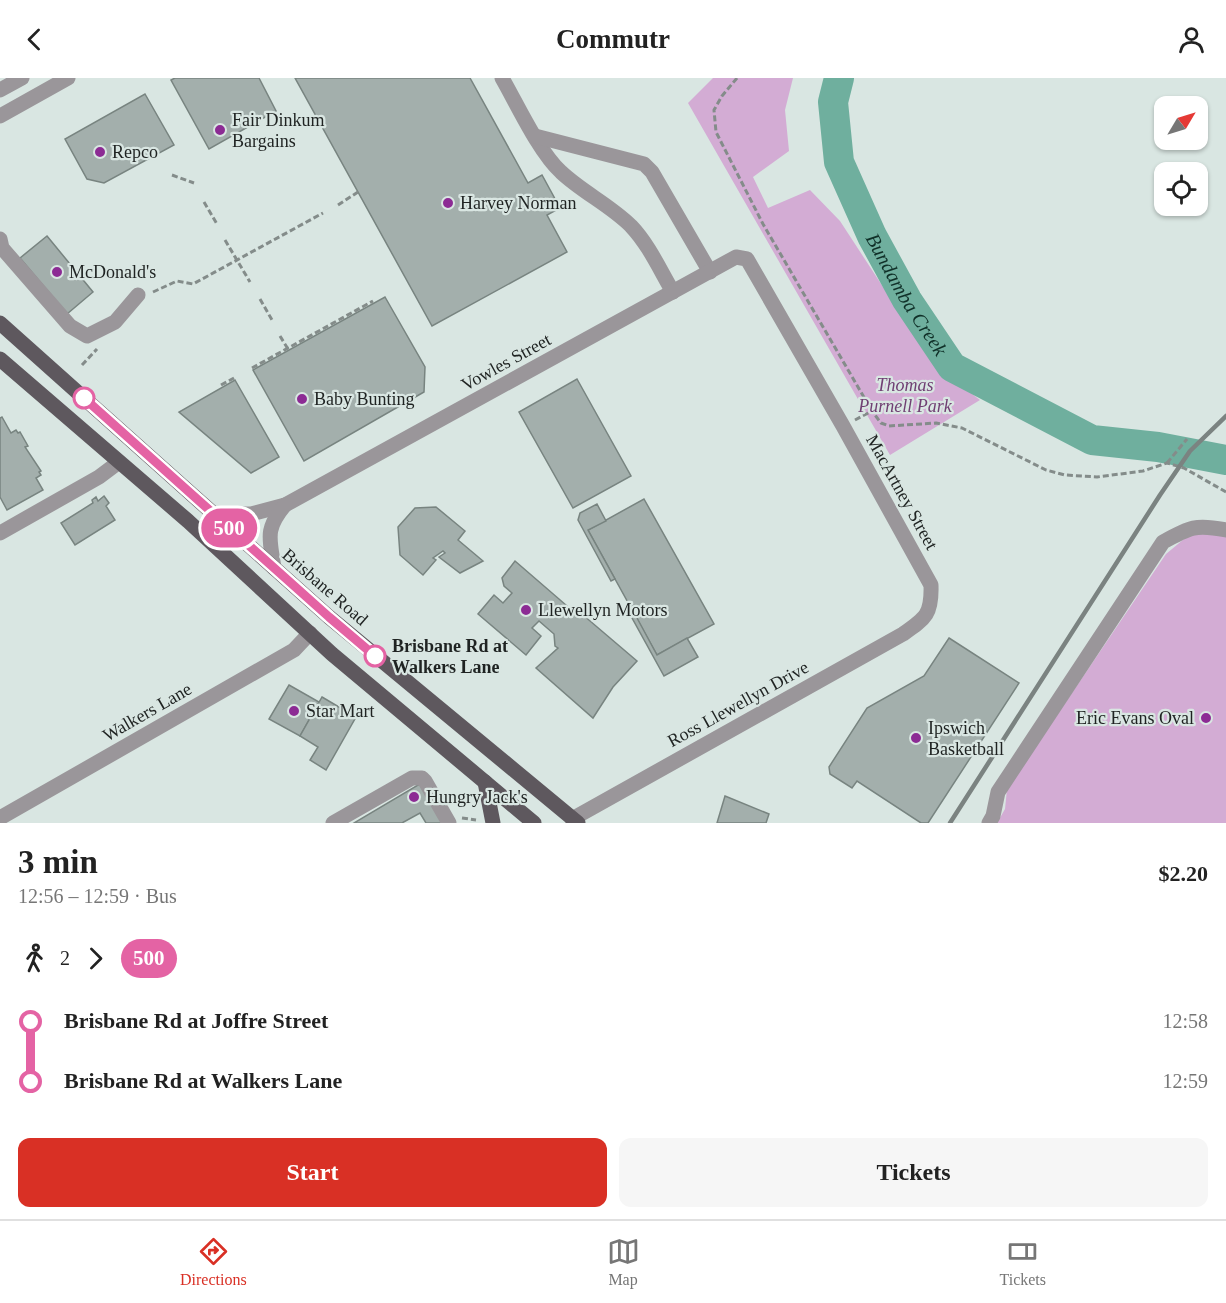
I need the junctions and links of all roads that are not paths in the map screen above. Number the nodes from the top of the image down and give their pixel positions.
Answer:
1 (22, 78) edge
2 (68, 78) edge
3 (502, 78) edge
4 (2, 89) edge
5 (14, 108) junction
6 (0, 116) edge
7 (535, 136) junction
8 (0, 239) edge
9 (747, 259) joint
10 (710, 272) junction
11 (673, 292) junction
12 (138, 295) dead end
13 (0, 323) edge
14 (1, 363) edge
15 (119, 462) junction
16 (285, 505) junction
17 (218, 517) junction
18 (1226, 530) edge
19 (0, 533) edge
20 (274, 568) junction
21 (922, 621) joint
22 (310, 633) junction
23 (485, 782) junction
24 (0, 818) edge
25 (572, 822) edge
26 (333, 823) edge
27 (449, 823) edge
28 (493, 823) edge
29 (534, 823) edge
30 (989, 823) edge

1 - 4 street
2 - 5 street
3 - 7 street
4 - 5 street
5 - 6 street
7 - 10 street
7 - 11 street
8 - 12 street
9 - 10 street, Vowles Street
9 - 21 street, MacArtney Street
10 - 11 street, Vowles Street
11 - 16 street, Vowles Street
13 - 17 main road, Brisbane Road
14 - 15 main road
15 - 19 street
15 - 22 main road
16 - 17 street, Vowles Street
16 - 20 street
17 - 20 main road, Brisbane Road
18 - 30 street
20 - 25 main road, Brisbane Road
21 - 25 street, Ross Llewellyn Drive
22 - 23 main road
22 - 24 street, Walkers Lane
23 - 28 main road
23 - 29 main road
26 - 27 street

